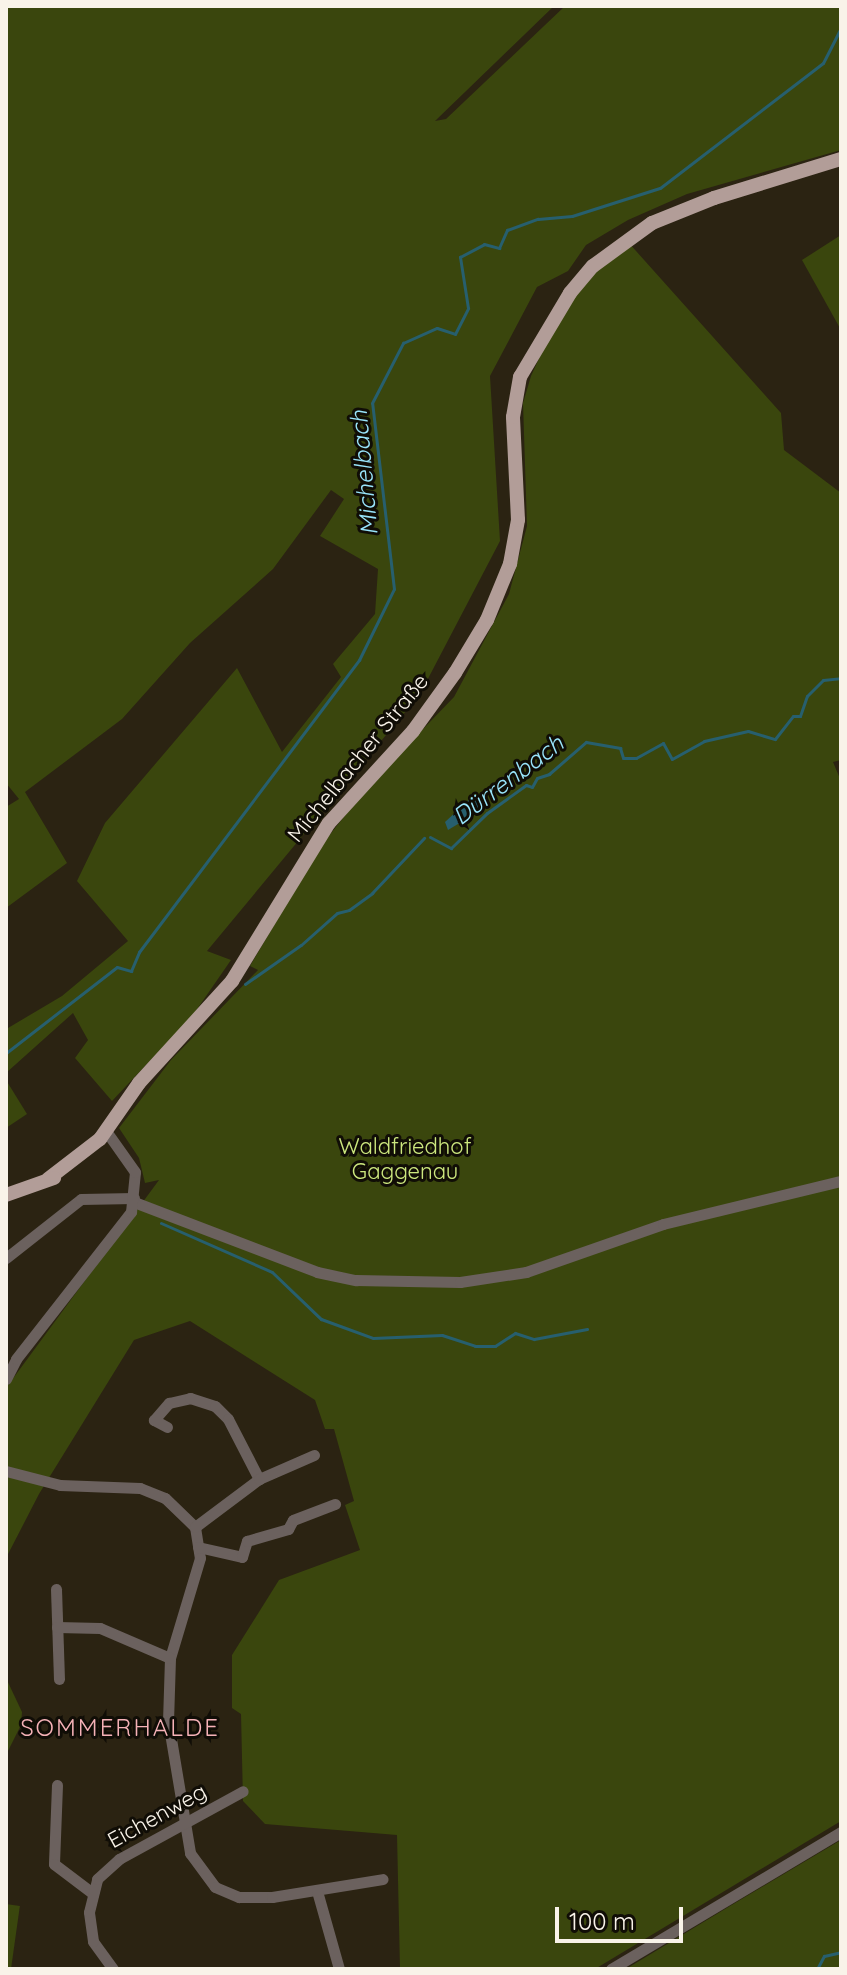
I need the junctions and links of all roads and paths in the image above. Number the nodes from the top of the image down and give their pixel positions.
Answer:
1 (841, 159) edge
2 (103, 1135) junction
3 (841, 1181) edge
4 (6, 1195) edge
5 (134, 1200) junction
6 (6, 1258) edge
7 (6, 1379) edge
8 (167, 1427) dead end
9 (314, 1455) dead end
10 (6, 1471) edge
11 (259, 1479) junction
12 (335, 1504) dead end
13 (195, 1527) junction
14 (198, 1547) junction
15 (56, 1589) dead end
16 (57, 1627) junction
17 (170, 1658) junction
18 (59, 1679) dead end
19 (57, 1785) dead end
20 (243, 1791) dead end
21 (183, 1824) junction
22 (841, 1832) edge
23 (383, 1879) dead end
24 (317, 1891) junction
25 (91, 1892) junction
26 (113, 1969) edge
27 (339, 1969) edge
28 (611, 1969) edge

1 - 2 main road, Michelbacher Straße
2 - 4 main road, Michelbacher Straße
2 - 5 street
3 - 5 street
5 - 6 street
5 - 7 street
8 - 11 street
9 - 11 street
10 - 13 street
11 - 13 street
12 - 14 street
13 - 14 street
14 - 17 street
15 - 16 street
16 - 17 street
16 - 18 street
17 - 21 street
19 - 25 street
20 - 21 street, Eichenweg
21 - 24 street
21 - 25 street, Eichenweg
22 - 28 street
23 - 24 street
24 - 27 street
25 - 26 street

